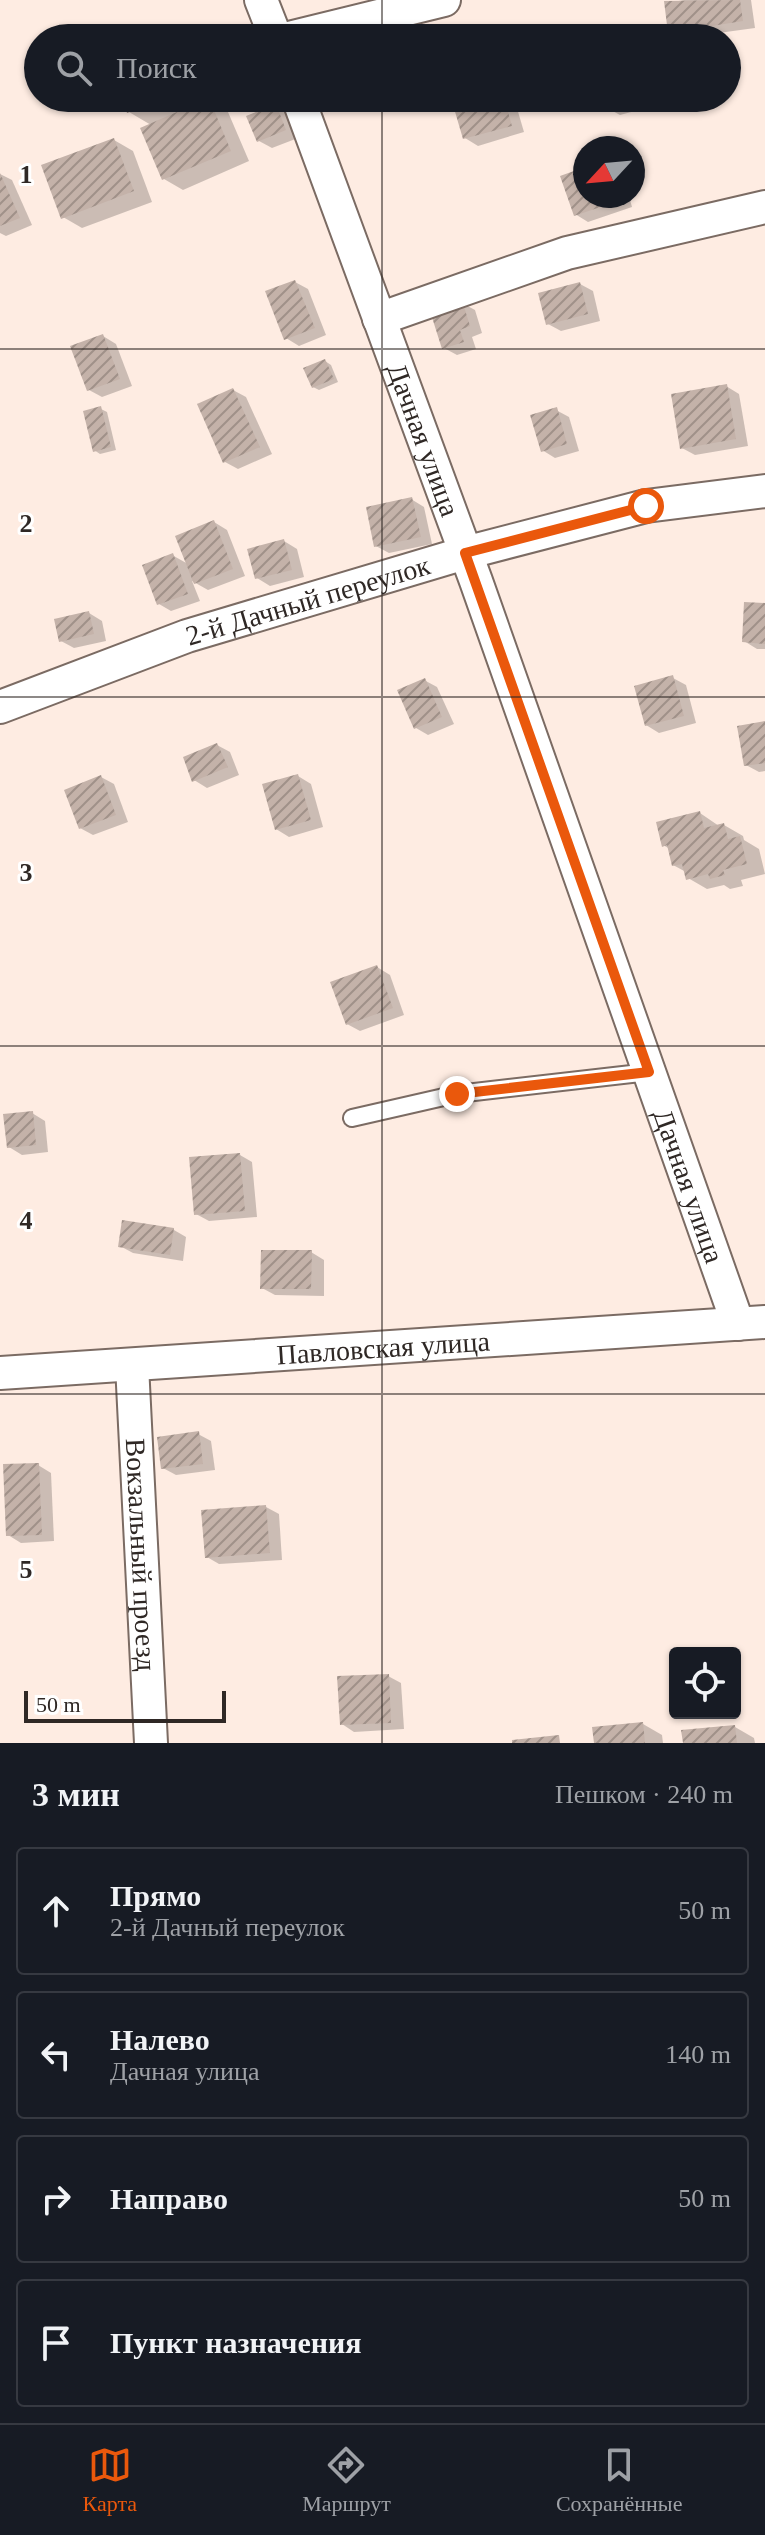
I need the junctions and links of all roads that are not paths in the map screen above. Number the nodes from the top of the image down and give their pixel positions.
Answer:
1 (261, 0) edge
2 (444, 0) edge
3 (270, 24) edge
4 (346, 24) edge
5 (303, 112) edge
6 (765, 207) edge
7 (379, 319) junction
8 (765, 491) edge
9 (465, 553) junction
10 (0, 707) edge
11 (649, 1072) junction
12 (352, 1118) dead end
13 (751, 1323) edge
14 (132, 1365) junction
15 (0, 1373) edge
16 (151, 1743) edge

1 - 3 street
2 - 4 street
5 - 7 street, Дачная улица
6 - 7 street
7 - 9 street, Дачная улица
8 - 9 street, 2-й Дачный переулок
9 - 10 street, 2-й Дачный переулок
9 - 11 street, Дачная улица
11 - 12 lane
11 - 13 street, Дачная улица
13 - 14 street, Павловская улица
14 - 15 street, Павловская улица
14 - 16 street, Вокзальный проезд

